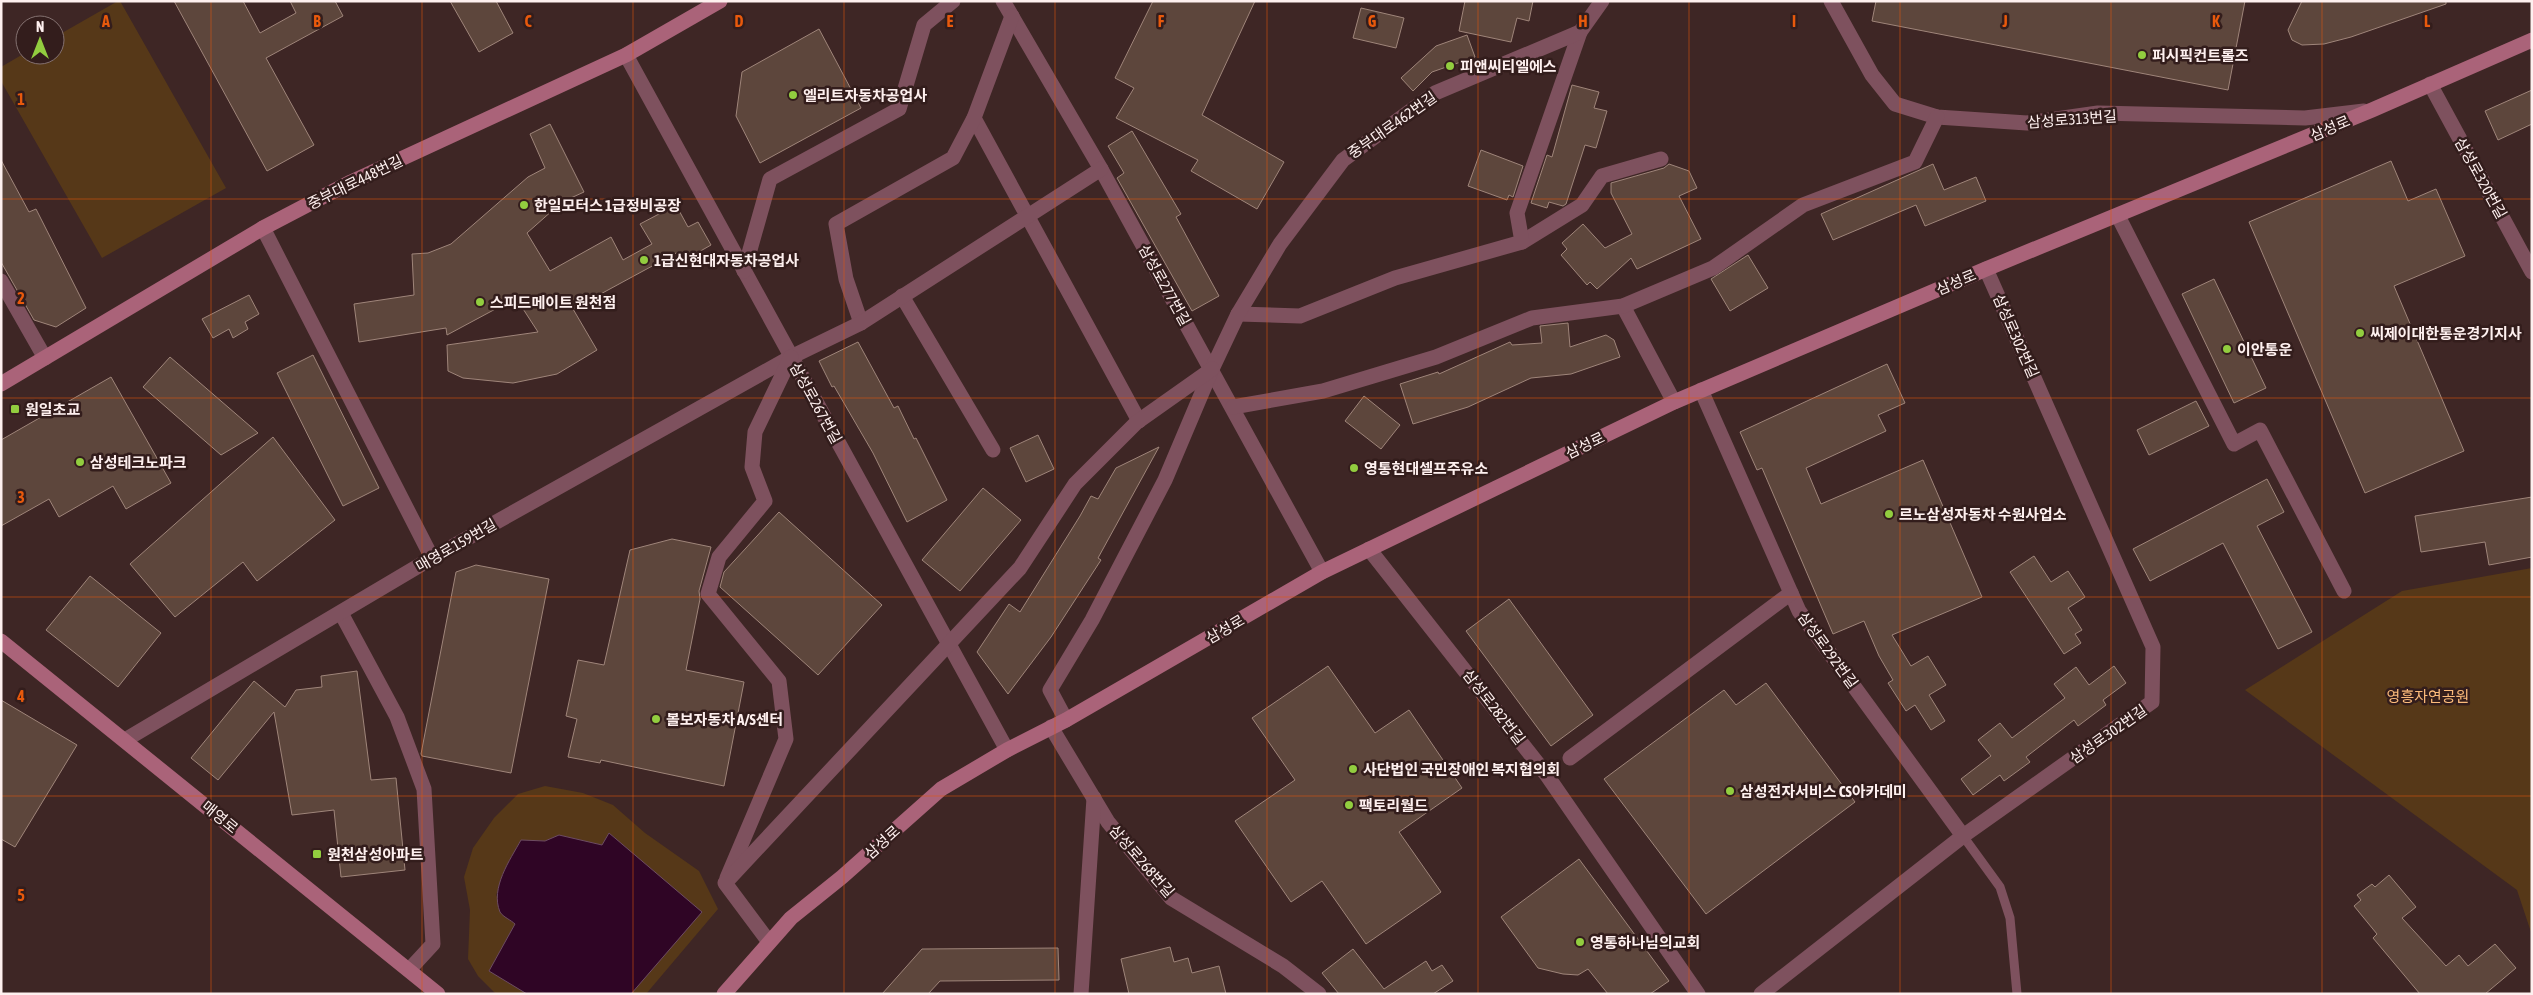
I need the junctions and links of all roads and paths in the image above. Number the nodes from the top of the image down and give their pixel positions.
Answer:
1 (720, 1) edge
2 (953, 1) edge
3 (1003, 1) edge
4 (1602, 1) edge
5 (1831, 1) edge
6 (1012, 16) junction
7 (1580, 32) junction
8 (2532, 40) edge
9 (626, 55) junction
10 (2430, 84) junction
11 (2372, 110) junction
12 (1937, 117) junction
13 (974, 118) junction
14 (1661, 159) dead end
15 (1101, 169) junction
16 (2118, 216) junction
17 (1029, 217) junction
18 (263, 228) junction
19 (1522, 242) junction
20 (1986, 269) junction
21 (744, 270) junction
22 (2532, 272) edge
23 (1, 281) edge
24 (902, 296) junction
25 (1623, 306) junction
26 (1238, 314) junction
27 (861, 323) junction
28 (791, 357) junction
29 (45, 358) junction
30 (1212, 369) junction
31 (1, 384) edge
32 (1701, 390) junction
33 (1674, 402) junction
34 (1233, 406) junction
35 (1139, 421) junction
36 (993, 450) dead end
37 (1369, 549) junction
38 (432, 558) junction
39 (1322, 572) junction
40 (2344, 591) dead end
41 (1792, 594) junction
42 (341, 612) junction
43 (1, 641) edge
44 (949, 646) junction
45 (1066, 720) junction
46 (1051, 728) junction
47 (125, 740) junction
48 (1007, 750) junction
49 (1570, 758) dead end
50 (1094, 798) junction
51 (1963, 836) junction
52 (725, 883) junction
53 (769, 942) junction
54 (409, 970) junction
55 (438, 994) edge
56 (724, 994) edge
57 (1082, 994) edge
58 (1319, 994) edge
59 (1698, 994) edge
60 (1761, 994) edge
61 (2017, 994) edge

1 - 9 street, 중부대로448번길
2 - 21 street
3 - 6 street, 삼성로277번길
4 - 7 street
5 - 12 street, 삼성로313번길
6 - 13 street
6 - 15 street, 삼성로277번길
7 - 19 street
7 - 26 street, 중부대로462번길
8 - 10 street, 삼성로
9 - 18 street, 중부대로448번길
9 - 21 street, 삼성로267번길
10 - 11 street, 삼성로
10 - 22 street, 삼성로320번길
11 - 12 street, 삼성로313번길
11 - 16 street, 삼성로
12 - 25 street
13 - 17 street
13 - 27 street
14 - 19 street
15 - 17 street, 매영로159번길
15 - 30 street, 삼성로277번길
16 - 20 street, 삼성로
16 - 40 street
17 - 24 street, 매영로159번길
17 - 35 street
18 - 29 street, 중부대로448번길
18 - 38 street
19 - 26 street
20 - 32 street, 삼성로
20 - 51 street, 삼성로302번길
21 - 28 street, 삼성로267번길
23 - 29 street
24 - 27 street, 매영로159번길
24 - 36 street
25 - 33 street
25 - 34 street
26 - 30 street, 중부대로462번길
27 - 28 street, 매영로159번길
28 - 38 street, 매영로159번길
28 - 44 street, 삼성로267번길
28 - 52 street
29 - 31 street, 중부대로448번길
30 - 34 street, 삼성로277번길
30 - 35 street
30 - 45 street, 중부대로462번길
32 - 33 street, 삼성로
32 - 41 street, 삼성로292번길
33 - 37 street, 삼성로
34 - 39 street, 삼성로277번길
35 - 44 street
37 - 39 street, 삼성로
37 - 59 street, 삼성로282번길
38 - 42 street, 매영로159번길
39 - 45 street, 삼성로
41 - 49 street
41 - 51 street, 삼성로292번길
42 - 47 street, 매영로159번길
42 - 54 street
43 - 47 street, 매영로
44 - 48 street, 삼성로267번길
44 - 52 street
45 - 46 street, 삼성로
46 - 48 street, 삼성로
46 - 50 street, 삼성로268번길
47 - 54 street, 매영로
48 - 53 street, 삼성로
50 - 57 street
50 - 58 street, 삼성로268번길
51 - 60 street, 삼성로302번길
51 - 61 lane
52 - 53 street
53 - 56 street, 삼성로
54 - 55 street, 매영로

